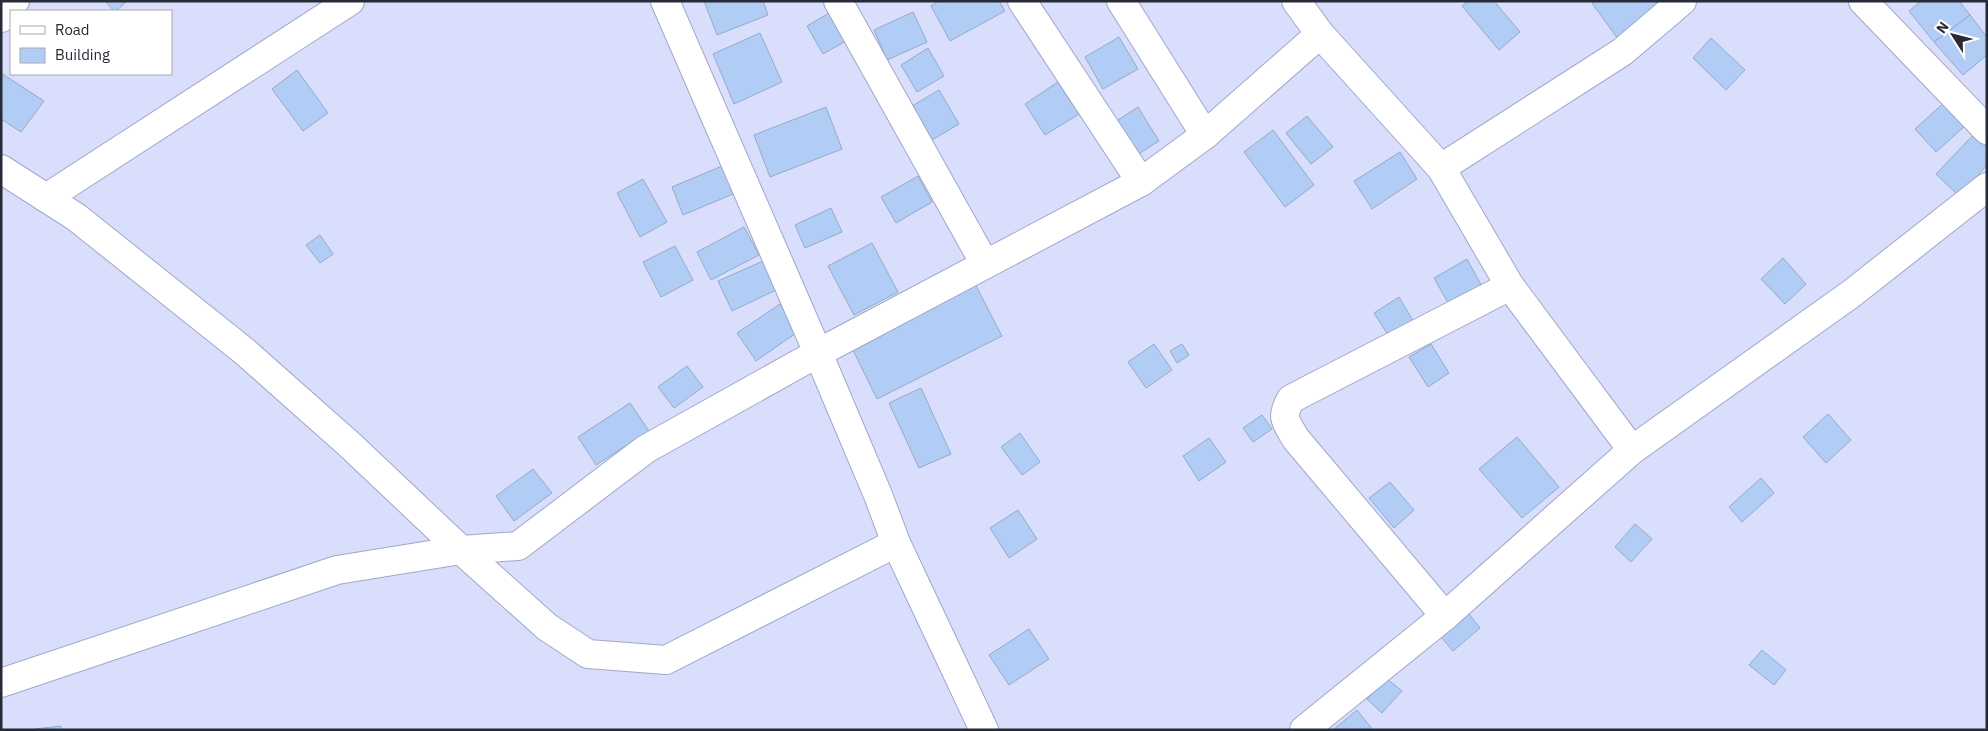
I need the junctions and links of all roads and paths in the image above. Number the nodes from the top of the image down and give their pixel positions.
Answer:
1 (15, 1) edge
2 (350, 1) edge
3 (665, 1) edge
4 (838, 1) edge
5 (1022, 1) edge
6 (1121, 1) edge
7 (1296, 1) edge
8 (1682, 1) edge
9 (1862, 1) edge
10 (1, 18) edge
11 (1320, 34) junction
12 (1987, 130) edge
13 (1205, 135) junction
14 (1441, 168) junction
15 (1, 169) edge
16 (1141, 182) junction
17 (1987, 187) edge
18 (46, 198) junction
19 (985, 264) junction
20 (1510, 286) junction
21 (818, 353) junction
22 (1632, 450) junction
23 (896, 543) junction
24 (461, 550) junction
25 (1445, 616) junction
26 (1, 683) edge
27 (984, 730) edge
28 (1304, 730) edge

1 - 10 street
2 - 18 street
3 - 21 street
4 - 19 street
5 - 16 street
6 - 13 street
7 - 11 street
8 - 14 street
9 - 12 street
11 - 13 street
11 - 14 street
13 - 16 street
14 - 20 street
15 - 18 street
16 - 19 street
17 - 22 street
18 - 24 street
19 - 21 street
20 - 22 street
20 - 25 street
21 - 23 street
21 - 24 street
22 - 25 street
23 - 24 street
23 - 27 street
24 - 26 street
25 - 28 street

